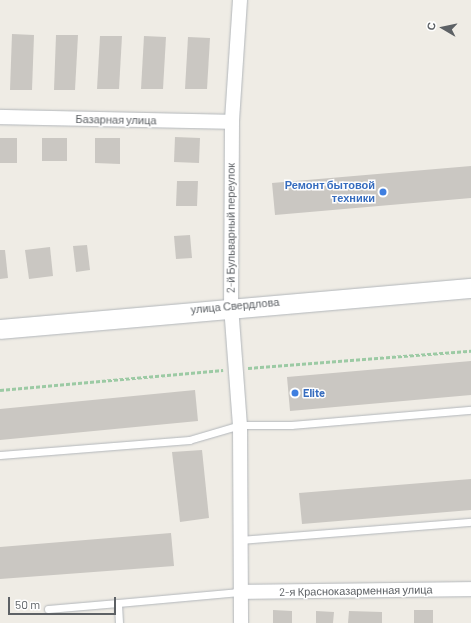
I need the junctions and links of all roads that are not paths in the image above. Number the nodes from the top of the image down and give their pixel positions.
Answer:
1 (240, 0) edge
2 (0, 118) edge
3 (232, 122) junction
4 (471, 288) edge
5 (231, 306) junction
6 (0, 329) edge
7 (471, 410) edge
8 (240, 424) junction
9 (0, 455) edge
10 (471, 522) edge
11 (240, 540) junction
12 (471, 589) edge
13 (240, 592) junction
14 (118, 603) junction
15 (48, 608) dead end
16 (119, 623) edge
17 (241, 623) edge

1 - 3 street, 2-й Бульварный переулок
2 - 3 street, Базарная улица
3 - 5 street, 2-й Бульварный переулок
4 - 5 main road, улица Свердлова
5 - 6 main road, улица Свердлова
5 - 8 street, 2-й Бульварный переулок
7 - 8 lane
8 - 9 lane
8 - 11 street, 2-й Бульварный переулок
10 - 11 lane
11 - 13 street, 2-й Бульварный переулок
12 - 13 street, 2-я Красноказарменная улица
13 - 14 lane
13 - 17 street, 2-й Бульварный переулок
14 - 15 lane
14 - 16 lane

